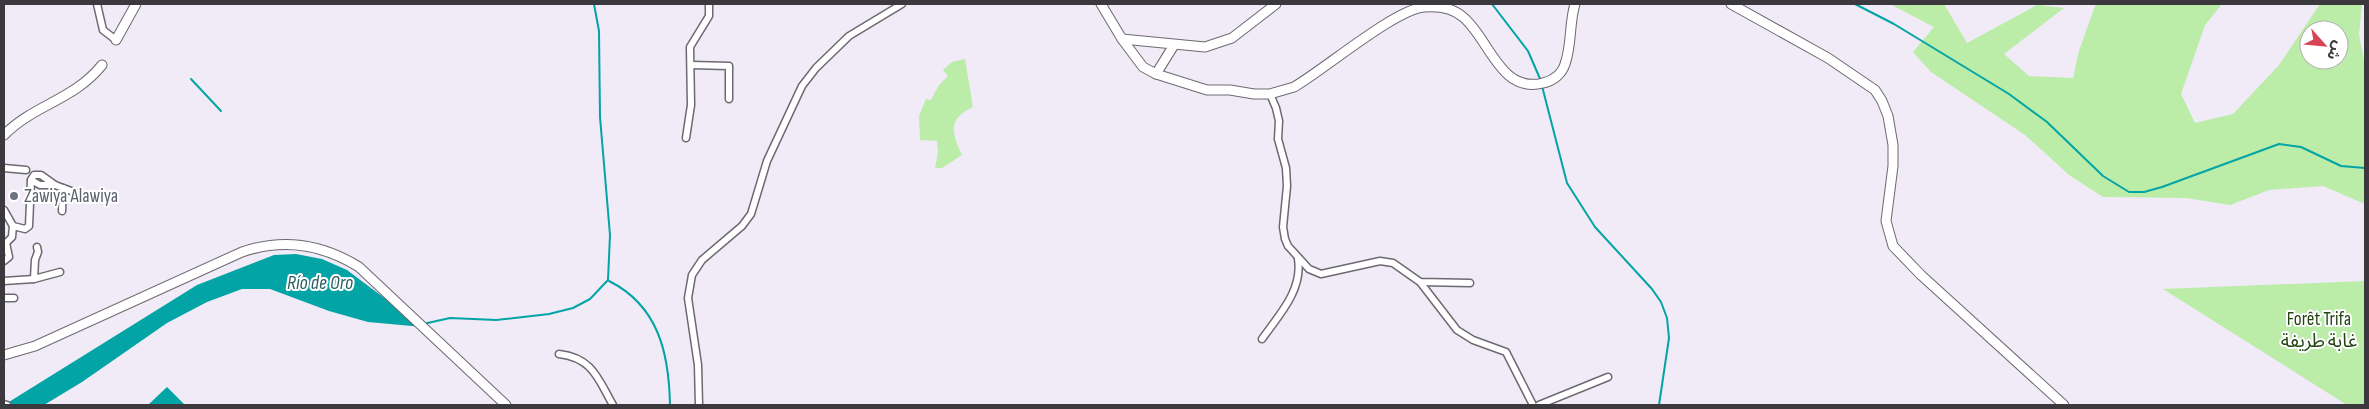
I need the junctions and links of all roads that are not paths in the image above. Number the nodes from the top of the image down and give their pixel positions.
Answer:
1 (97, 4) edge
2 (136, 4) edge
3 (709, 4) edge
4 (902, 4) edge
5 (1101, 4) edge
6 (1276, 4) edge
7 (1575, 4) edge
8 (1731, 4) edge
9 (116, 40) joint
10 (1122, 40) junction
11 (1174, 45) junction
12 (102, 65) dead end
13 (691, 65) junction
14 (1156, 74) junction
15 (1270, 94) junction
16 (729, 99) dead end
17 (4, 135) edge
18 (686, 138) dead end
19 (4, 168) edge
20 (26, 170) dead end
21 (31, 180) junction
22 (55, 185) junction
23 (63, 188) junction
24 (82, 195) dead end
25 (4, 210) edge
26 (62, 211) dead end
27 (13, 226) junction
28 (36, 247) dead end
29 (1298, 258) junction
30 (4, 262) edge
31 (60, 272) dead end
32 (34, 279) junction
33 (4, 281) edge
34 (1420, 282) junction
35 (1470, 283) dead end
36 (4, 298) edge
37 (14, 298) dead end
38 (1262, 339) dead end
39 (559, 354) dead end
40 (4, 355) edge
41 (1608, 377) dead end
42 (506, 405) edge
43 (613, 405) edge
44 (699, 405) edge
45 (1533, 405) edge
46 (1539, 405) edge
47 (2064, 405) edge

1 - 9 street
2 - 9 street
3 - 13 street
4 - 44 street
5 - 10 street
6 - 11 street
7 - 15 street
8 - 47 street
10 - 11 street
10 - 14 street
11 - 14 street
12 - 17 street
13 - 16 street
13 - 18 street
14 - 15 street
15 - 29 street
19 - 20 street
21 - 22 street
21 - 22 street
21 - 27 street
22 - 23 street
23 - 24 street
23 - 26 street
25 - 27 street
27 - 30 street
28 - 32 street
29 - 34 street
29 - 38 street
31 - 32 street
32 - 33 street
34 - 35 street
34 - 45 street
36 - 37 street
39 - 43 street
40 - 42 street
41 - 46 street

